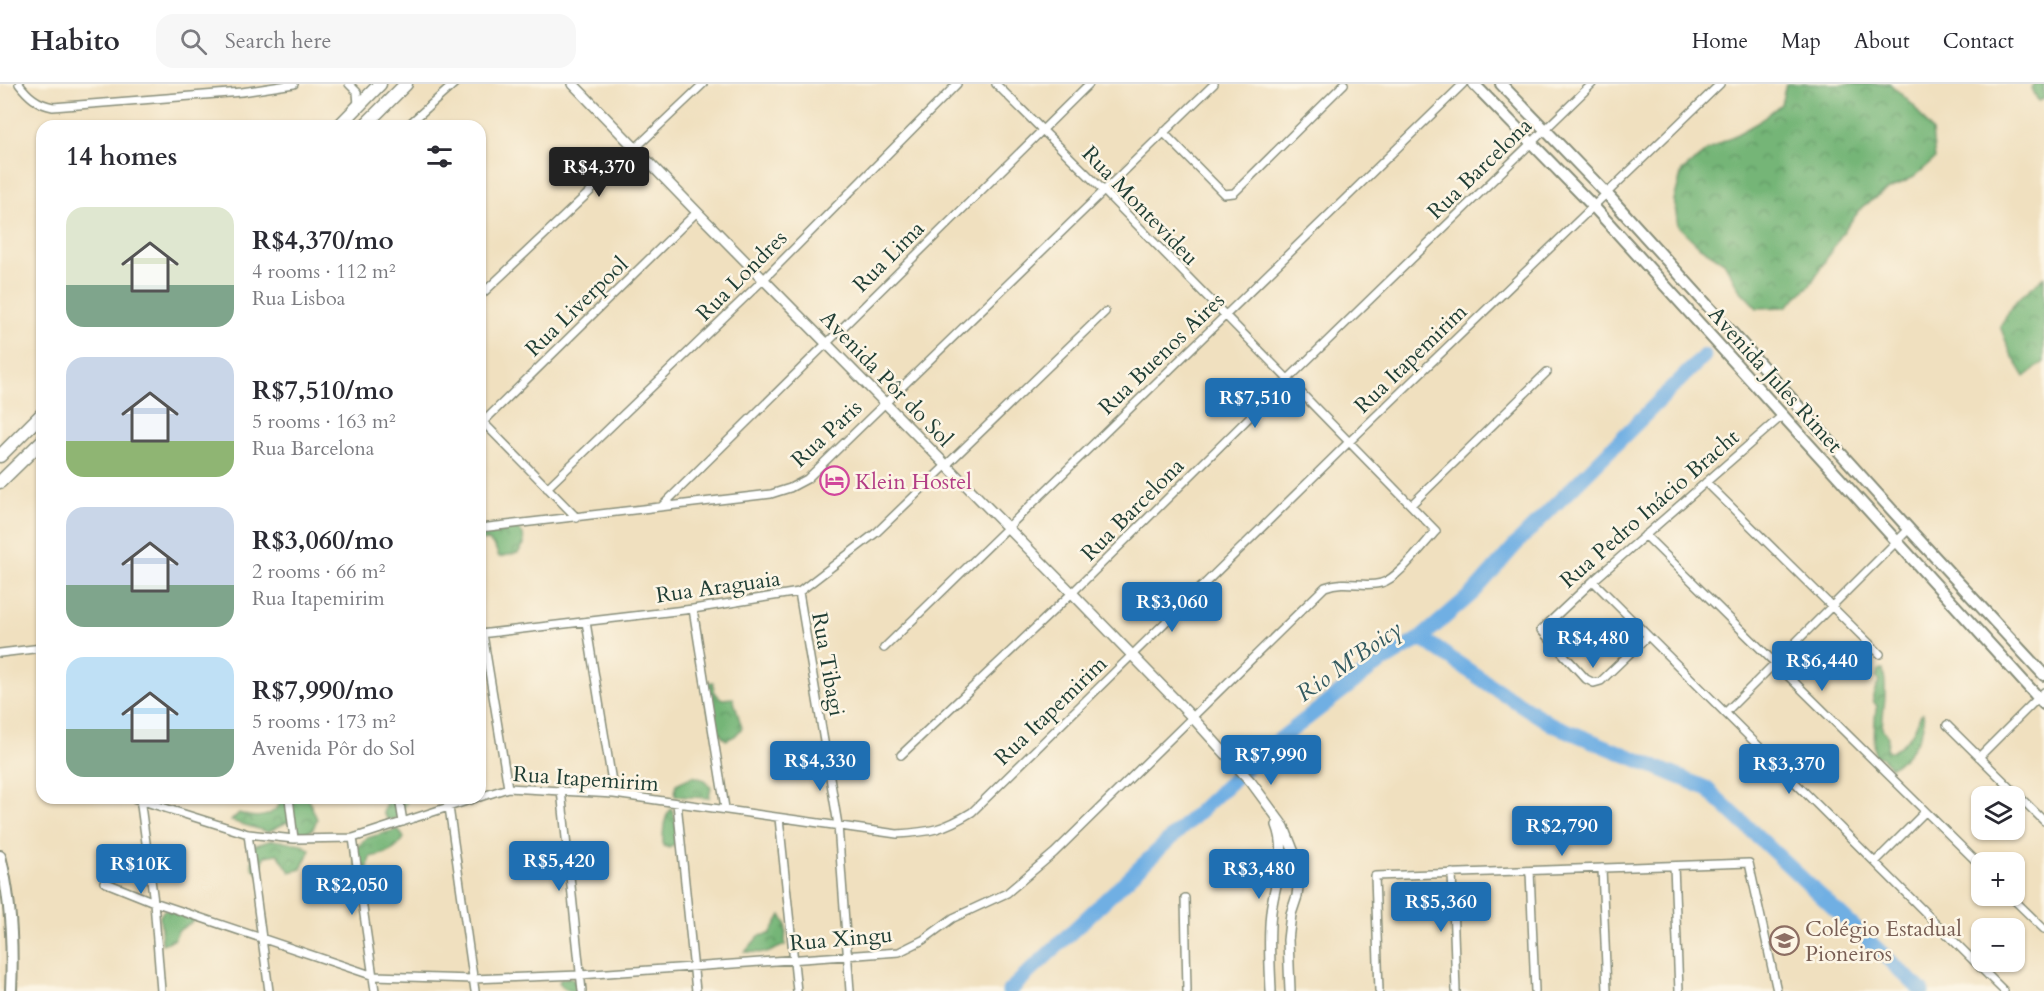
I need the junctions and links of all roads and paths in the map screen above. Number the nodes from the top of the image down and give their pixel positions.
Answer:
1 (18, 84) edge
2 (26, 84) edge
3 (234, 84) edge
4 (294, 84) edge
5 (349, 84) edge
6 (380, 84) edge
7 (406, 84) edge
8 (454, 84) edge
9 (573, 84) edge
10 (703, 84) edge
11 (957, 84) edge
12 (996, 84) edge
13 (1089, 84) edge
14 (1214, 84) edge
15 (1344, 84) edge
16 (1463, 84) edge
17 (1474, 84) edge
18 (1501, 84) edge
19 (1592, 84) edge
20 (1720, 84) edge
21 (242, 92) junction
22 (27, 95) junction
23 (358, 107) junction
24 (345, 120) edge
25 (370, 120) edge
26 (413, 120) edge
27 (1545, 129) junction
28 (1041, 130) junction
29 (1163, 132) junction
30 (1531, 143) junction
31 (634, 148) junction
32 (1104, 191) junction
33 (1606, 193) junction
34 (1593, 206) junction
35 (697, 213) junction
36 (763, 280) junction
37 (486, 290) edge
38 (1105, 312) dead end
39 (1225, 316) junction
40 (826, 342) junction
41 (1547, 372) dead end
42 (1287, 380) junction
43 (884, 403) junction
44 (1783, 415) junction
45 (486, 417) edge
46 (36, 420) edge
47 (486, 427) edge
48 (1349, 442) junction
49 (36, 447) edge
50 (0, 456) edge
51 (946, 466) junction
52 (0, 482) edge
53 (1706, 482) junction
54 (547, 488) junction
55 (1411, 505) junction
56 (662, 506) junction
57 (576, 518) junction
58 (486, 527) edge
59 (1007, 528) junction
60 (1909, 529) junction
61 (1436, 531) joint
62 (1645, 535) junction
63 (1896, 542) junction
64 (1593, 581) junction
65 (799, 592) junction
66 (1072, 593) junction
67 (1831, 607) junction
68 (693, 609) junction
69 (586, 622) junction
70 (486, 633) edge
71 (1648, 636) junction
72 (884, 648) dead end
73 (36, 649) edge
74 (0, 653) edge
75 (1880, 654) dead end
76 (1132, 655) junction
77 (486, 663) edge
78 (1775, 663) junction
79 (2044, 675) edge
80 (2042, 698) edge
81 (1725, 713) junction
82 (1192, 717) junction
83 (1947, 724) dead end
84 (901, 755) dead end
85 (1979, 757) junction
86 (508, 788) junction
87 (561, 790) junction
88 (614, 794) junction
89 (486, 795) edge
90 (677, 803) junction
91 (139, 804) edge
92 (154, 804) edge
93 (290, 804) edge
94 (400, 804) edge
95 (458, 804) edge
96 (1269, 806) junction
97 (449, 807) junction
98 (725, 808) junction
99 (1925, 812) junction
100 (779, 818) junction
101 (2044, 821) edge
102 (404, 822) junction
103 (838, 825) junction
104 (248, 834) junction
105 (353, 838) junction
106 (294, 839) junction
107 (0, 856) edge
108 (1971, 856) edge
109 (1875, 862) junction
110 (1674, 866) junction
111 (1300, 868) junction
112 (1602, 868) junction
113 (1530, 871) junction
114 (1280, 872) junction
115 (1452, 873) junction
116 (104, 882) dead end
117 (1185, 898) dead end
118 (154, 902) junction
119 (2020, 906) edge
120 (1271, 910) junction
121 (1291, 914) junction
122 (2044, 929) edge
123 (263, 939) junction
124 (849, 957) junction
125 (793, 960) junction
126 (694, 968) junction
127 (580, 975) junction
128 (374, 976) junction
129 (473, 979) junction
130 (11, 991) edge
131 (161, 991) edge
132 (269, 991) edge
133 (375, 991) edge
134 (475, 991) edge
135 (582, 991) edge
136 (696, 991) edge
137 (797, 991) edge
138 (850, 991) edge
139 (1186, 991) edge
140 (1271, 991) edge
141 (1290, 991) edge
142 (1379, 991) edge
143 (1456, 991) edge
144 (1535, 991) edge
145 (1607, 991) edge
146 (1679, 991) edge
147 (1777, 991) edge
148 (2004, 991) edge

1 - 22 street
2 - 22 street
3 - 21 street
4 - 21 street
5 - 23 street
6 - 23 main road
7 - 25 main road
8 - 26 street
9 - 31 street, Avenida Pôr do Sol
10 - 31 street
11 - 36 street, Rua Londres
12 - 28 street, Rua Montevideu
13 - 28 street, Rua Lima
14 - 29 street, Rua Paris
15 - 29 street
16 - 39 street, Rua Buenos Aires
17 - 30 main road, Avenida Jules Rimet
18 - 27 main road, Avenida Jules Rimet
19 - 27 street, Rua Barcelona
20 - 33 street, Rua Itapemirim
21 - 22 street
23 - 24 main road
27 - 30 street, Rua Barcelona
27 - 33 main road, Avenida Jules Rimet
28 - 32 street, Rua Montevideu
28 - 40 street, Rua Lima
29 - 32 street, Rua Paris
30 - 34 main road, Avenida Jules Rimet
30 - 42 street, Rua Barcelona
31 - 35 street, Avenida Pôr do Sol
31 - 37 street
32 - 39 street, Rua Montevideu
32 - 43 street, Rua Paris
33 - 34 street, Rua Itapemirim
33 - 60 main road, Avenida Jules Rimet
34 - 44 main road, Avenida Jules Rimet
34 - 48 street, Rua Itapemirim
35 - 36 street, Avenida Pôr do Sol
35 - 45 street, Rua Liverpool
36 - 40 street, Avenida Pôr do Sol
36 - 54 street, Rua Londres
38 - 51 street, Rua Araguaia
39 - 42 street, Rua Montevideu
39 - 59 street, Rua Buenos Aires
40 - 43 street, Avenida Pôr do Sol
40 - 56 street, Rua Lima
41 - 55 street
42 - 48 street, Rua Montevideu
42 - 66 street, Rua Barcelona
43 - 51 street, Avenida Pôr do Sol
43 - 56 street, Rua Paris
44 - 53 street, Rua Pedro Inácio Bracht
44 - 63 main road, Avenida Jules Rimet
46 - 50 main road
47 - 54 street
48 - 55 street, Rua Montevideu
48 - 76 street, Rua Itapemirim
49 - 52 main road
51 - 59 street, Avenida Pôr do Sol
51 - 65 street, Rua Araguaia
53 - 62 street, Rua Pedro Inácio Bracht
53 - 67 street
54 - 57 street
55 - 61 street, Rua Montevideu
56 - 57 street, Rua Paris
57 - 58 street, Rua Paris
59 - 66 street, Avenida Pôr do Sol
59 - 72 street, Rua Buenos Aires
60 - 63 street
60 - 79 main road, Avenida Jules Rimet
61 - 82 street, Rua Xingu
62 - 64 street, Rua Pedro Inácio Bracht
62 - 78 street
63 - 67 street
63 - 80 main road, Avenida Jules Rimet
64 - 71 street
64 - 71 street, Rua Pedro Inácio Bracht
65 - 68 street, Rua Araguaia
65 - 103 street, Rua Tibagi
66 - 76 street, Avenida Pôr do Sol
66 - 84 street, Rua Barcelona
67 - 75 street
67 - 78 street
68 - 69 street, Rua Araguaia
68 - 98 street
69 - 70 street, Rua Araguaia
69 - 88 street
71 - 81 street
73 - 74 street
76 - 82 street, Avenida Pôr do Sol
76 - 103 street, Rua Itapemirim
77 - 86 street
78 - 81 street
78 - 99 street
80 - 85 street
81 - 109 street
82 - 96 street, Avenida Pôr do Sol
82 - 124 street, Rua Xingu
83 - 85 street
85 - 101 street
86 - 87 street, Rua Itapemirim
86 - 89 street, Rua Itapemirim
87 - 88 street, Rua Itapemirim
87 - 127 street
88 - 90 street, Rua Itapemirim
90 - 98 street, Rua Itapemirim
90 - 126 street
91 - 118 street
92 - 104 street, Rua Itapemirim
93 - 106 street
94 - 102 street
95 - 97 street, Rua Itapemirim
96 - 111 street, Avenida Pôr do Sol
96 - 114 street, Avenida Pôr do Sol
97 - 102 street, Rua Itapemirim
97 - 129 street
98 - 100 street, Rua Itapemirim
99 - 108 street
99 - 109 street
100 - 103 street, Rua Itapemirim
100 - 125 street
102 - 105 street, Rua Itapemirim
103 - 124 street, Rua Tibagi
104 - 106 street, Rua Itapemirim
104 - 123 street
105 - 106 street, Rua Itapemirim
105 - 128 street
107 - 130 main road
109 - 148 street
110 - 112 street
110 - 146 street
110 - 147 street
111 - 114 street
111 - 121 street, Avenida Pôr do Sol
112 - 113 street
112 - 145 street
113 - 115 street
113 - 144 street
114 - 120 street, Avenida Pôr do Sol
115 - 142 street
115 - 143 street
116 - 118 street, Rua Xingu
117 - 139 street
118 - 123 street, Rua Xingu
118 - 131 street
119 - 122 street
120 - 121 street
120 - 140 street, Avenida Pôr do Sol
121 - 141 street, Avenida Pôr do Sol
123 - 128 street, Rua Xingu
123 - 132 street
124 - 125 street, Rua Xingu
124 - 138 street, Rua Tibagi
125 - 126 street, Rua Xingu
125 - 137 street
126 - 127 street, Rua Xingu
126 - 136 street
127 - 129 street, Rua Xingu
127 - 135 street
128 - 129 street, Rua Xingu
128 - 133 street
129 - 134 street

